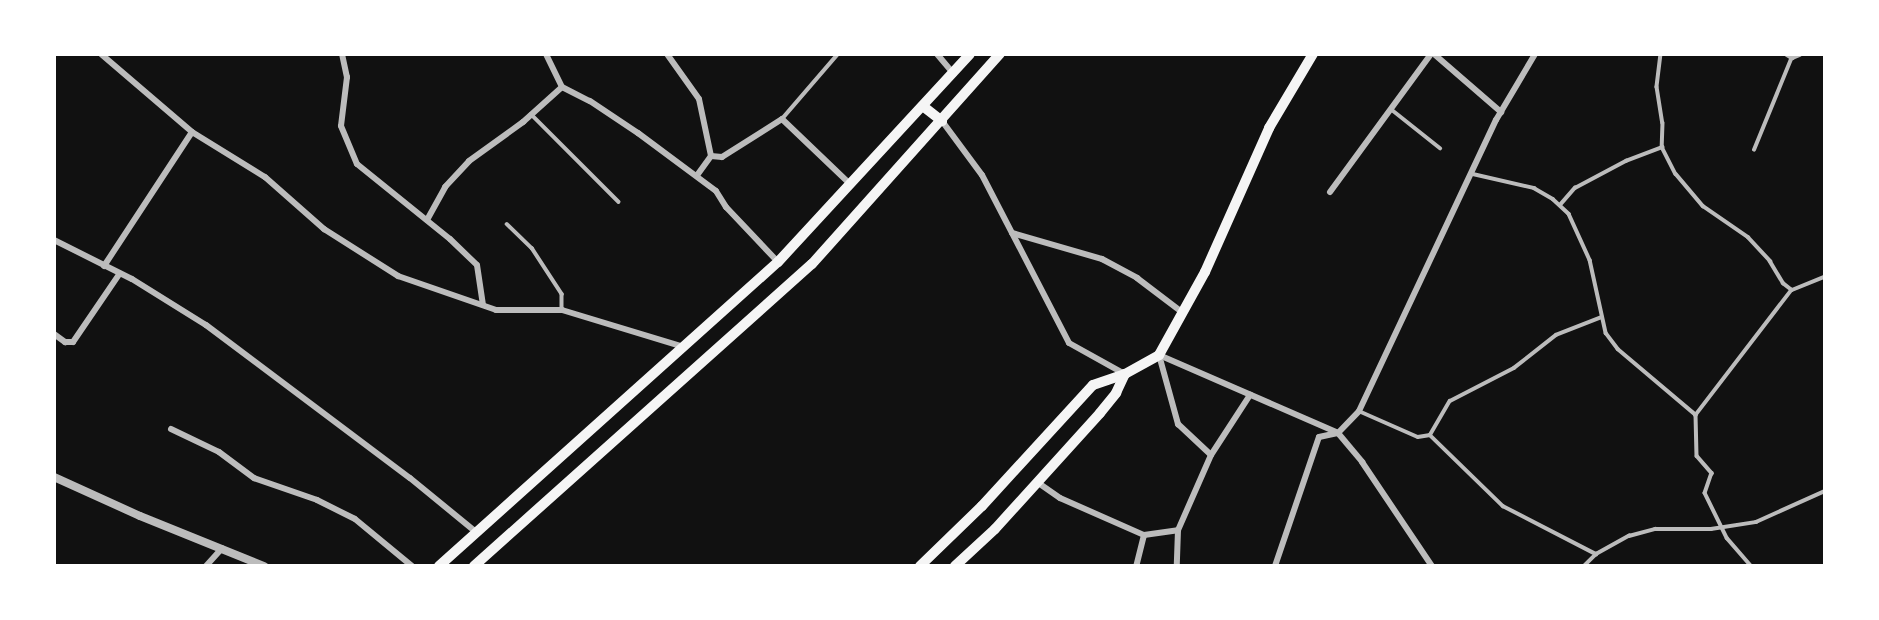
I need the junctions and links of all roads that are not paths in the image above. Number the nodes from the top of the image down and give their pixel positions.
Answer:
1 (342, 54) edge
2 (546, 54) edge
3 (667, 54) edge
4 (838, 54) edge
5 (937, 54) edge
6 (970, 54) edge
7 (1000, 54) edge
8 (1313, 54) edge
9 (1432, 54) edge
10 (1535, 54) edge
11 (1661, 54) edge
12 (1800, 54) edge
13 (103, 55) edge
14 (1790, 56) edge
15 (954, 74) junction
16 (562, 87) junction
17 (924, 107) junction
18 (1391, 109) junction
19 (1501, 112) junction
20 (531, 114) junction
21 (782, 119) junction
22 (942, 121) junction
23 (192, 132) junction
24 (1661, 147) junction
25 (1440, 148) dead end
26 (1754, 150) dead end
27 (711, 156) junction
28 (1472, 173) junction
29 (697, 175) junction
30 (851, 185) junction
31 (1330, 192) dead end
32 (619, 202) dead end
33 (1560, 205) junction
34 (427, 220) junction
35 (508, 224) dead end
36 (1012, 233) junction
37 (54, 240) edge
38 (778, 261) junction
39 (104, 266) junction
40 (120, 273) junction
41 (1825, 278) edge
42 (1792, 290) junction
43 (483, 305) junction
44 (562, 310) junction
45 (1182, 312) junction
46 (1602, 317) junction
47 (54, 334) edge
48 (684, 347) junction
49 (1158, 355) junction
50 (1125, 374) junction
51 (1250, 395) junction
52 (1359, 411) junction
53 (1696, 415) junction
54 (171, 429) dead end
55 (1338, 433) junction
56 (1430, 435) junction
57 (1211, 455) junction
58 (54, 477) edge
59 (1037, 482) junction
60 (1825, 491) edge
61 (1721, 526) junction
62 (1178, 530) junction
63 (476, 532) junction
64 (1144, 536) junction
65 (222, 548) junction
66 (1596, 554) junction
67 (240, 556) junction
68 (206, 566) edge
69 (235, 566) edge
70 (264, 566) edge
71 (412, 566) edge
72 (439, 566) edge
73 (474, 566) edge
74 (919, 566) edge
75 (955, 566) edge
76 (1136, 566) edge
77 (1177, 566) edge
78 (1275, 566) edge
79 (1432, 566) edge
80 (1584, 566) edge
81 (1751, 566) edge

1 - 34 street
2 - 16 street
3 - 27 street
4 - 21 lane
5 - 15 street
6 - 15 main road
7 - 22 main road
8 - 45 main road
9 - 18 street
9 - 19 street
10 - 19 street
11 - 24 lane
12 - 14 street
13 - 23 street
14 - 26 lane
15 - 17 main road
16 - 20 street
16 - 29 street
17 - 22 main road
17 - 30 main road
18 - 25 lane
18 - 31 street
19 - 28 street
20 - 32 lane
20 - 34 street
21 - 27 street
21 - 30 street
22 - 36 street
22 - 73 main road
23 - 39 street
23 - 43 street
24 - 33 lane
24 - 42 lane
27 - 29 street
28 - 33 lane
28 - 52 street
29 - 38 street
30 - 38 main road
33 - 46 lane
34 - 43 street
35 - 44 lane
36 - 45 street
36 - 50 street
37 - 39 street
38 - 48 main road
39 - 40 street
40 - 47 street
40 - 63 street
41 - 42 lane
42 - 53 lane
43 - 44 street
44 - 48 street
45 - 49 main road
46 - 53 lane
46 - 56 lane
48 - 63 main road
49 - 50 main road
49 - 51 street
49 - 57 street
50 - 59 main road
50 - 74 main road
51 - 55 street
51 - 57 street
52 - 55 street
52 - 56 lane
53 - 61 lane
54 - 71 street
55 - 78 street
55 - 79 street
56 - 66 lane
57 - 62 street
58 - 65 street
59 - 64 street
59 - 75 main road
60 - 61 lane
61 - 66 lane
61 - 81 lane
62 - 64 street
62 - 77 street
63 - 72 main road
64 - 76 street
65 - 67 street
65 - 68 street
66 - 80 lane
67 - 69 lane
67 - 70 street

